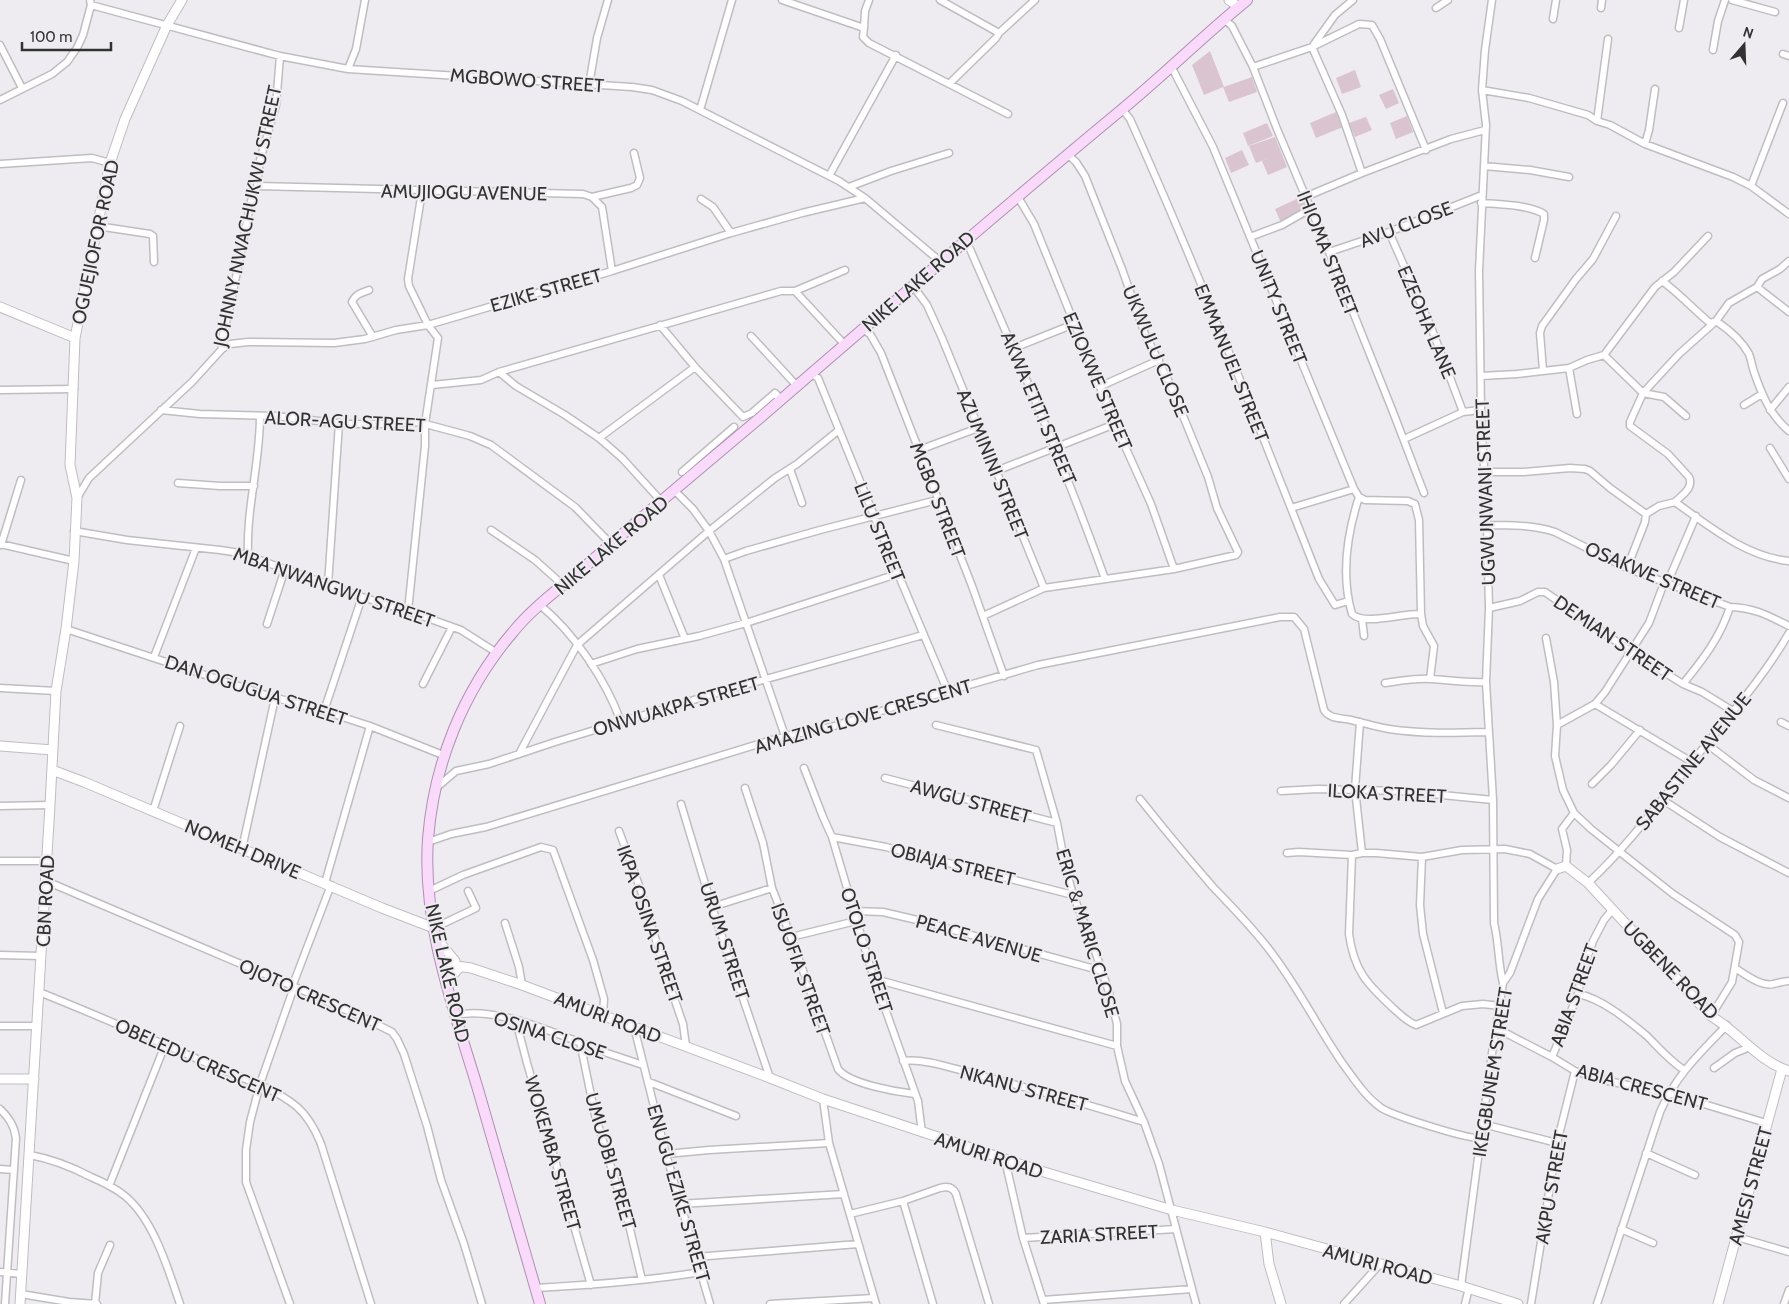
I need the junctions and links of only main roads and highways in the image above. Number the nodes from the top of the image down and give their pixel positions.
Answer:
1 (182, 0) edge
2 (1229, 0) edge
3 (1243, 3) edge
4 (0, 307) edge
5 (75, 338) junction
6 (76, 498) joint
7 (0, 746) edge
8 (53, 750) junction
9 (52, 770) junction
10 (1557, 869) road end
11 (435, 933) junction
12 (441, 960) junction
13 (457, 964) junction
14 (447, 981) junction
15 (1786, 1070) edge
16 (0, 1079) edge
17 (34, 1079) junction
18 (1265, 1232) junction
19 (20, 1304) edge
20 (540, 1304) edge
21 (1281, 1304) edge
22 (1518, 1304) edge
23 (1718, 1304) edge

1 - 5 main road, OGUEJIOFOR ROAD
2 - 3 main road
3 - 11 main road, NIKE LAKE ROAD
4 - 5 main road
5 - 6 main road, OGUEJIOFOR ROAD
6 - 8 main road, CBN ROAD
7 - 8 main road
8 - 9 main road, CBN ROAD
9 - 11 main road, NOMEH DRIVE
9 - 17 main road, CBN ROAD
10 - 15 main road, UGBENE ROAD
11 - 12 main road, NIKE LAKE ROAD
11 - 13 main road
12 - 13 main road, AMURI ROAD
12 - 14 main road, NIKE LAKE ROAD
13 - 14 main road
13 - 18 main road, AMURI ROAD
14 - 20 main road, NIKE LAKE ROAD
15 - 23 main road, AMESI STREET
16 - 17 main road
17 - 19 main road, CBN ROAD
18 - 21 main road
18 - 22 main road, AMURI ROAD

